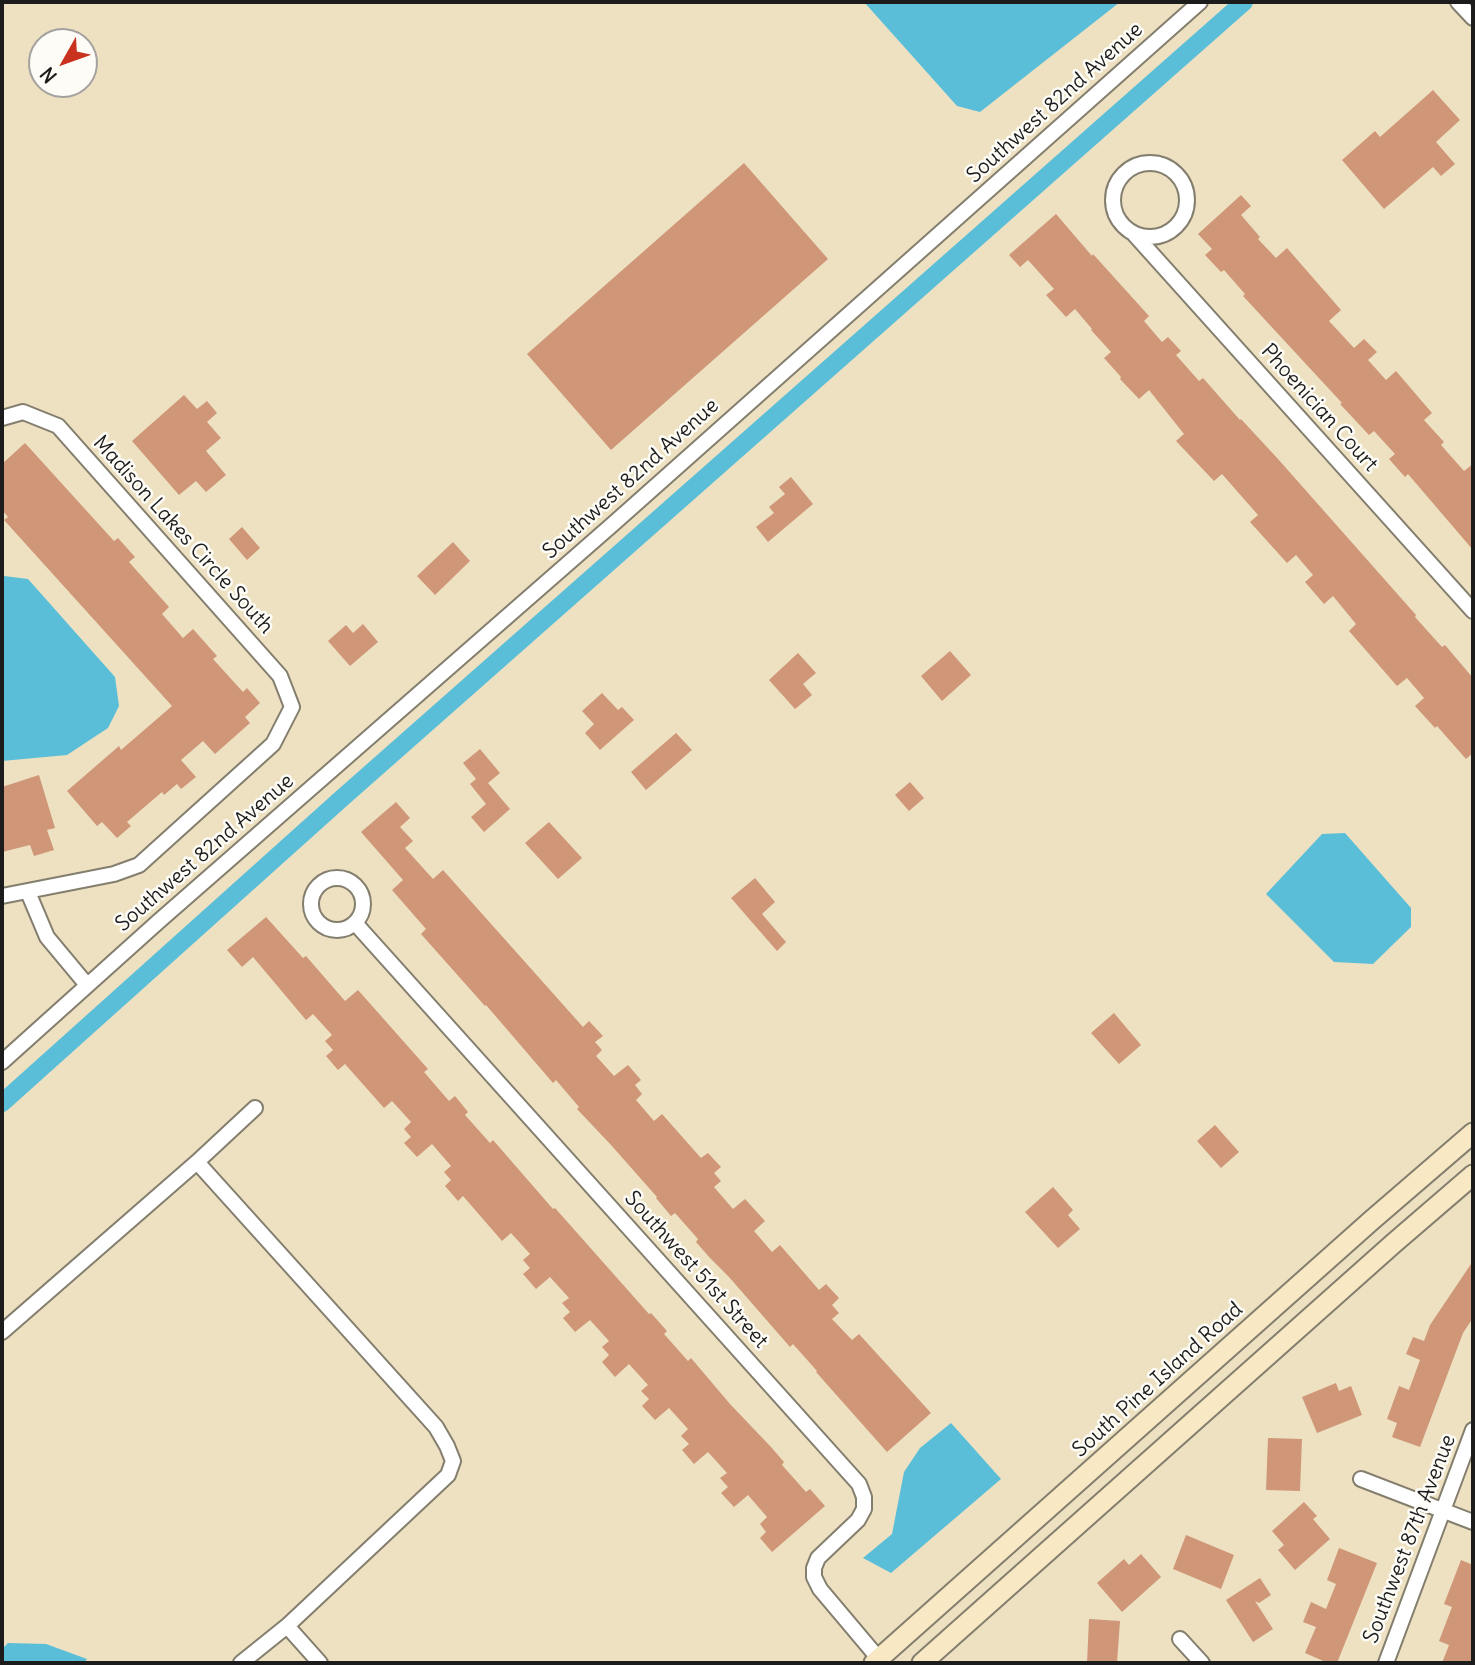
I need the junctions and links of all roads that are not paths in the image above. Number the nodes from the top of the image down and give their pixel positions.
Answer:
1 (1200, 2) edge
2 (1458, 2) edge
3 (1473, 18) edge
4 (1134, 233) junction
5 (2, 418) edge
6 (1473, 611) edge
7 (28, 892) junction
8 (2, 896) edge
9 (355, 923) dead end
10 (87, 985) junction
11 (2, 1062) edge
12 (256, 1108) dead end
13 (1473, 1133) edge
14 (197, 1161) junction
15 (1473, 1175) edge
16 (2, 1332) edge
17 (1473, 1430) edge
18 (1361, 1479) dead end
19 (1444, 1511) junction
20 (1473, 1522) edge
21 (287, 1626) junction
22 (1180, 1639) dead end
23 (877, 1661) edge
24 (241, 1663) edge
25 (320, 1663) edge
26 (922, 1663) edge
27 (1202, 1663) edge
28 (1386, 1663) edge

1 - 10 street, Southwest 82nd Avenue
2 - 3 street
4 - 4 street, Phoenician Court
4 - 6 street, Phoenician Court
5 - 7 street, Madison Lakes Circle South
7 - 8 street
7 - 10 street
9 - 23 street, Southwest 51st Street
10 - 11 street, Southwest 82nd Avenue
12 - 14 street
13 - 23 main road, South Pine Island Road
14 - 16 street
14 - 21 street
15 - 26 main road
17 - 19 street, Southwest 87th Avenue
18 - 19 street
19 - 20 street
19 - 28 street, Southwest 87th Avenue
21 - 24 street
21 - 25 street
22 - 27 street

